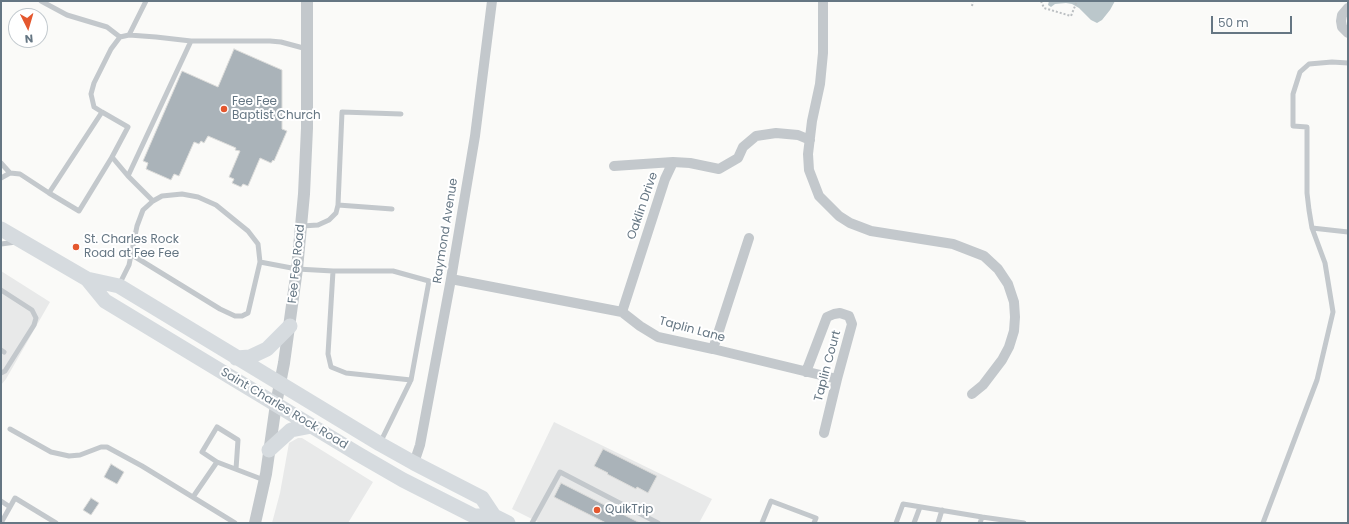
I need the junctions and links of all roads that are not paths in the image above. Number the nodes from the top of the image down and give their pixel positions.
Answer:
1 (41, 1) edge
2 (146, 1) edge
3 (307, 1) edge
4 (492, 1) edge
5 (823, 1) edge
6 (1348, 8) edge
7 (1348, 33) edge
8 (128, 35) junction
9 (120, 37) junction
10 (191, 41) junction
11 (307, 49) junction
12 (1348, 63) edge
13 (102, 112) junction
14 (401, 114) dead end
15 (810, 140) junction
16 (112, 157) junction
17 (673, 162) junction
18 (1, 163) edge
19 (614, 166) dead end
20 (10, 173) junction
21 (128, 176) junction
22 (1, 178) edge
23 (49, 193) junction
24 (153, 201) junction
25 (338, 205) junction
26 (392, 208) dead end
27 (301, 227) junction
28 (1312, 228) junction
29 (1, 229) edge
30 (1348, 232) edge
31 (749, 238) dead end
32 (21, 241) junction
33 (1, 244) edge
34 (132, 255) junction
35 (260, 262) junction
36 (297, 269) junction
37 (333, 271) junction
38 (87, 279) junction
39 (451, 279) junction
40 (119, 286) junction
41 (1, 290) edge
42 (622, 312) junction
43 (290, 326) junction
44 (713, 349) junction
45 (236, 358) junction
46 (806, 372) junction
47 (1, 373) edge
48 (836, 379) junction
49 (411, 380) junction
50 (280, 384) junction
51 (972, 394) dead end
52 (276, 404) junction
53 (312, 426) junction
54 (10, 430) dead end
55 (824, 433) dead end
56 (380, 444) junction
57 (269, 450) junction
58 (217, 462) junction
59 (414, 463) junction
60 (236, 469) junction
61 (265, 481) junction
62 (193, 497) junction
63 (1, 501) edge
64 (10, 507) junction
65 (920, 507) junction
66 (942, 510) junction
67 (982, 517) junction
68 (472, 520) edge
69 (501, 520) edge
70 (1003, 521) edge
71 (2, 523) edge
72 (56, 523) edge
73 (236, 523) edge
74 (255, 523) edge
75 (532, 523) edge
76 (658, 523) edge
77 (762, 523) edge
78 (814, 523) edge
79 (896, 523) edge
80 (914, 523) edge
81 (938, 523) edge
82 (980, 523) edge
83 (1024, 523) edge
84 (1263, 523) edge

1 - 9 lane
2 - 8 lane
3 - 11 street, Fee Fee Road
4 - 39 street, Raymond Avenue
5 - 15 street
6 - 7 street
8 - 9 lane
8 - 10 lane
9 - 13 lane
10 - 11 lane
10 - 21 lane
11 - 27 street, Fee Fee Road
12 - 28 lane
13 - 16 lane
13 - 23 lane
14 - 25 lane
15 - 17 street, Oaklin Drive
15 - 51 street
16 - 21 lane
16 - 23 lane
17 - 19 street
17 - 42 street, Oaklin Drive
18 - 20 lane
20 - 22 lane
20 - 23 lane
21 - 24 lane
24 - 34 lane
24 - 35 lane
25 - 26 lane
25 - 27 lane
27 - 36 street, Fee Fee Road
28 - 30 lane
28 - 84 lane
29 - 32 main road, Saint Charles Rock Road
31 - 44 street
32 - 33 lane
32 - 38 main road, Saint Charles Rock Road
34 - 35 lane
34 - 40 lane
35 - 36 lane
36 - 37 lane
36 - 43 street, Fee Fee Road
37 - 49 lane
37 - 49 lane
38 - 40 main road, Saint Charles Rock Road
38 - 52 main road, Saint Charles Rock Road
39 - 42 street, Taplin Lane
39 - 59 street, Raymond Avenue
40 - 45 main road, Saint Charles Rock Road
41 - 47 lane
42 - 44 street, Taplin Lane
43 - 45 main road
43 - 50 street, Fee Fee Road
44 - 46 street, Taplin Lane
45 - 50 main road, Saint Charles Rock Road
46 - 48 street, Taplin Lane
46 - 48 street, Taplin Court
48 - 55 street, Taplin Court
49 - 56 lane
50 - 52 street, Fee Fee Road
50 - 56 main road, Saint Charles Rock Road
52 - 53 main road, Saint Charles Rock Road
52 - 57 street, Fee Fee Road
53 - 57 main road
53 - 68 main road, Saint Charles Rock Road
54 - 62 lane
56 - 59 main road, Saint Charles Rock Road
57 - 61 street, Fee Fee Road
58 - 60 lane
58 - 60 lane
58 - 62 lane
59 - 69 main road, Saint Charles Rock Road
60 - 61 lane
61 - 74 street, Fee Fee Road
62 - 73 lane
63 - 64 lane
64 - 71 lane
64 - 72 lane
65 - 66 lane
65 - 79 lane
65 - 80 lane
66 - 67 lane
66 - 81 lane
67 - 70 lane
67 - 82 lane
68 - 69 main road, Saint Charles Rock Road
70 - 83 lane
75 - 76 lane
77 - 78 lane

